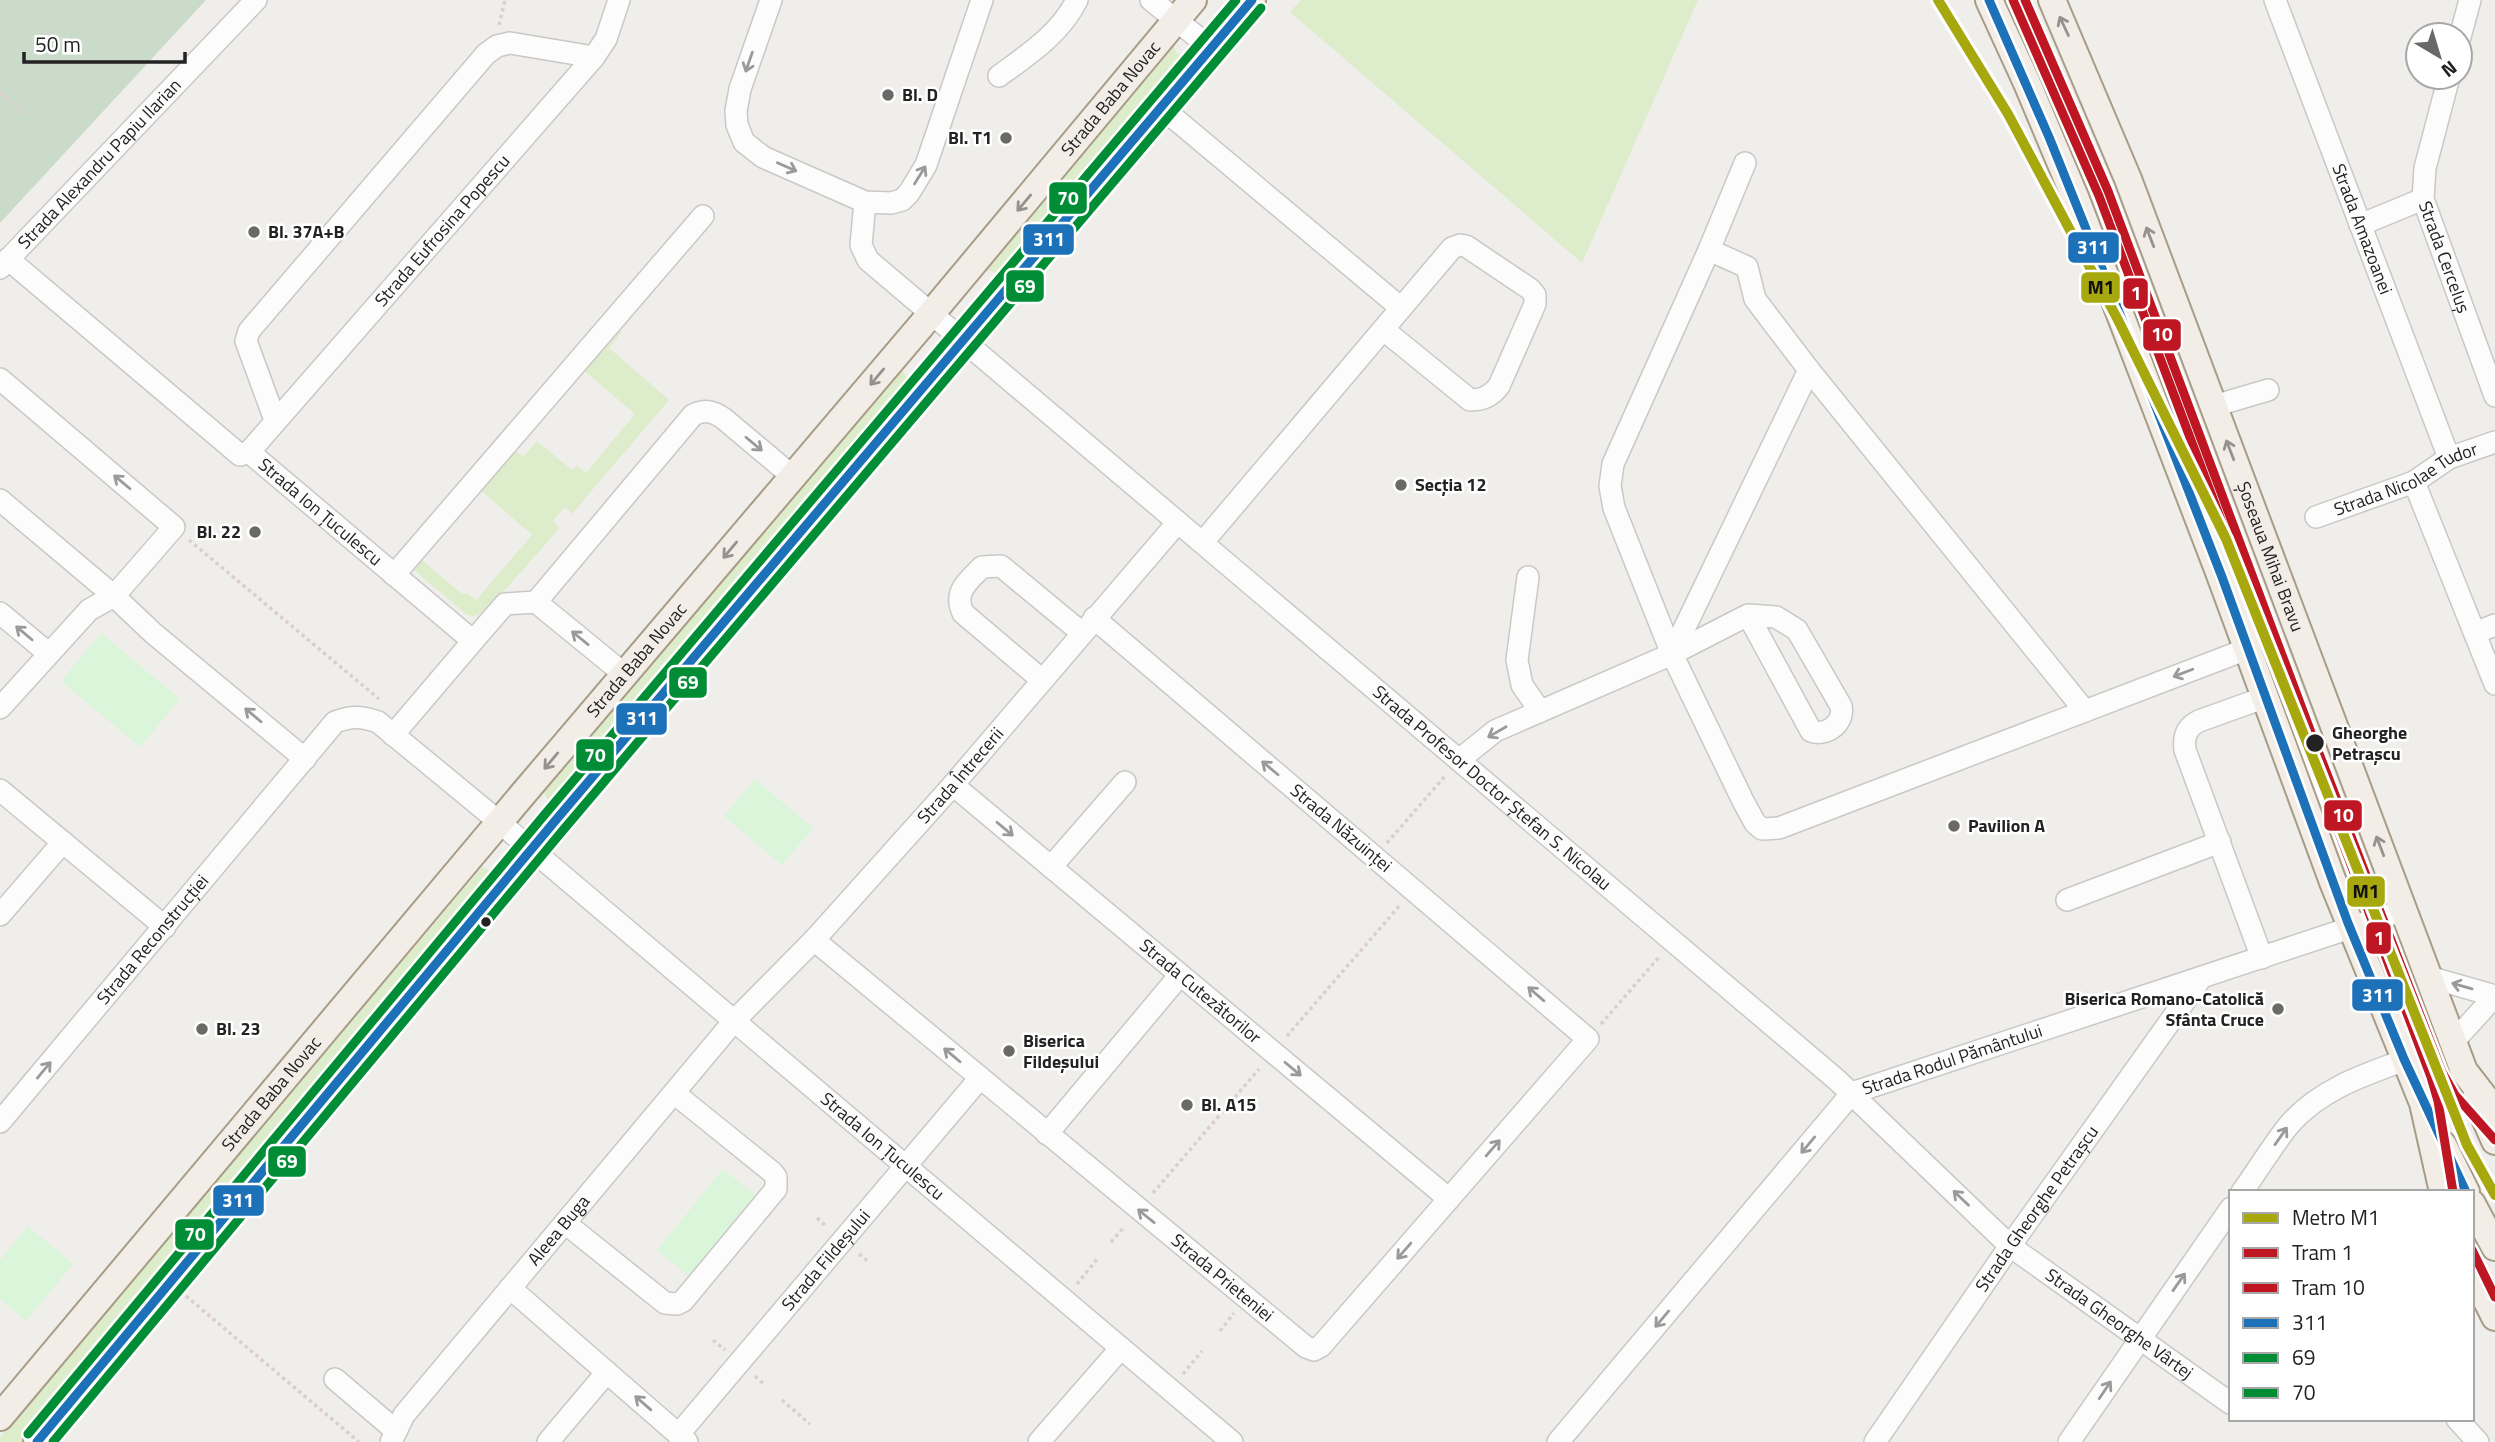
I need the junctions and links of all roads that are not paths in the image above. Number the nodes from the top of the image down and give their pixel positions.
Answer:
1 (256, 0) edge
2 (619, 0) edge
3 (771, 0) edge
4 (982, 0) edge
5 (1077, 0) edge
6 (1151, 0) edge
7 (1252, 0) edge
8 (1989, 0) edge
9 (2052, 0) edge
10 (2275, 0) edge
11 (2470, 0) edge
12 (1185, 10) edge
13 (2464, 21) edge
14 (1211, 48) junction
15 (594, 57) junction
16 (999, 76) dead end
17 (2445, 91) edge
18 (1162, 108) junction
19 (1745, 163) dead end
20 (2423, 199) junction
21 (865, 202) junction
22 (703, 216) dead end
23 (2360, 225) junction
24 (1709, 250) junction
25 (4, 264) edge
26 (1401, 308) junction
27 (931, 314) junction
28 (1384, 330) junction
29 (964, 340) junction
30 (1809, 370) junction
31 (0, 379) edge
32 (2268, 390) dead end
33 (2495, 396) edge
34 (2214, 406) junction
35 (275, 419) junction
36 (2495, 442) edge
37 (249, 452) junction
38 (2449, 458) junction
39 (792, 476) junction
40 (2414, 482) junction
41 (0, 500) edge
42 (2316, 517) dead end
43 (1178, 522) junction
44 (1203, 542) junction
45 (394, 575) junction
46 (1528, 577) dead end
47 (114, 596) junction
48 (536, 602) junction
49 (0, 613) edge
50 (1748, 615) junction
51 (1088, 625) junction
52 (2495, 625) edge
53 (2474, 633) junction
54 (473, 642) junction
55 (2247, 649) junction
56 (48, 653) junction
57 (1672, 654) junction
58 (624, 674) junction
59 (1042, 680) junction
60 (2495, 684) edge
61 (2263, 698) junction
62 (0, 708) edge
63 (1540, 711) junction
64 (2085, 711) junction
65 (399, 728) junction
66 (305, 759) junction
67 (1459, 760) junction
68 (1125, 782) dead end
69 (953, 785) junction
70 (0, 790) edge
71 (499, 822) junction
72 (62, 842) junction
73 (2220, 842) junction
74 (531, 850) junction
75 (1051, 867) junction
76 (2067, 901) dead end
77 (2404, 910) junction
78 (0, 915) edge
79 (165, 928) junction
80 (2352, 928) junction
81 (814, 940) junction
82 (2262, 958) junction
83 (1180, 975) junction
84 (2429, 977) junction
85 (2201, 978) junction
86 (2495, 996) edge
87 (734, 1021) junction
88 (1588, 1039) joint
89 (2453, 1042) junction
90 (2405, 1060) junction
91 (2464, 1070) junction
92 (980, 1078) junction
93 (674, 1093) junction
94 (1853, 1093) junction
95 (2423, 1103) junction
96 (2495, 1111) edge
97 (0, 1122) edge
98 (1046, 1133) junction
99 (2495, 1141) edge
100 (906, 1167) junction
101 (2243, 1190) edge
102 (2443, 1190) edge
103 (2465, 1190) edge
104 (1448, 1199) junction
105 (2474, 1208) edge
106 (2229, 1211) edge
107 (565, 1223) junction
108 (2010, 1246) junction
109 (2495, 1247) edge
110 (2474, 1275) edge
111 (510, 1288) junction
112 (2495, 1318) edge
113 (2140, 1338) junction
114 (1121, 1348) junction
115 (607, 1372) junction
116 (335, 1379) dead end
117 (2229, 1402) edge
118 (0, 1417) edge
119 (2459, 1421) edge
120 (393, 1436) edge
121 (682, 1438) edge
122 (1048, 1439) edge
123 (37, 1442) edge
124 (548, 1442) edge
125 (1232, 1442) edge
126 (1558, 1442) edge
127 (1875, 1442) edge
128 (2070, 1442) edge
129 (2478, 1442) edge

1 - 25 street, Strada Alexandru Papiu Ilarian
2 - 15 street, Strada Eufrosina Popescu
3 -> 21 street
21 -> 4 street
5 - 16 street
6 - 12 street
7 - 14 main road
8 - 55 main road
34 -> 9 main road, Șoseaua Mihai Bravu
10 - 23 street, Strada Amazoanei
11 - 13 street
12 - 14 street
12 -> 27 main road, Strada Baba Novac
14 - 18 main road
15 - 35 street, Strada Eufrosina Popescu
15 - 35 street
17 - 20 street, Strada Cerceluș
18 - 26 street
18 - 29 main road
19 - 24 street
20 - 23 street
20 - 33 street, Strada Cerceluș
21 - 27 street, Strada Profesor Doctor Ștefan S. Nicolau
22 - 45 street
23 - 38 street, Strada Amazoanei
24 - 30 street
24 - 57 street
25 - 37 street, Strada Ion Țuculescu
26 - 28 street
26 - 28 street
27 - 29 street, Strada Profesor Doctor Ștefan S. Nicolau
27 -> 39 main road, Strada Baba Novac
28 - 44 street
29 - 43 street, Strada Profesor Doctor Ștefan S. Nicolau
29 - 74 main road
30 - 57 street
30 - 64 street
47 -> 31 street
32 - 34 street
77 -> 34 main road, Șoseaua Mihai Bravu
35 - 37 street, Strada Eufrosina Popescu
36 - 38 street, Strada Nicolae Tudor
37 - 45 street, Strada Ion Țuculescu
38 - 40 street, Strada Nicolae Tudor
48 -> 39 street
39 -> 58 main road, Strada Baba Novac
40 - 42 street, Strada Nicolae Tudor
40 - 53 street
41 - 47 street
43 - 44 street, Strada Profesor Doctor Ștefan S. Nicolau
43 - 51 street, Strada Întrecerii
44 - 67 street, Strada Profesor Doctor Ștefan S. Nicolau
45 - 54 street, Strada Ion Țuculescu
46 - 63 street
47 - 56 street
66 -> 47 street
48 - 54 street
58 -> 48 street
56 -> 49 street
50 - 50 street
50 - 57 street
51 - 59 street, Strada Întrecerii
51 - 59 street, Strada Năzuinței
88 -> 51 street, Strada Năzuinței
52 - 53 street
53 - 60 street
54 - 65 street
55 - 61 main road
55 -> 64 street
56 - 62 street
57 - 63 street
57 - 64 street
58 -> 71 main road, Strada Baba Novac
59 - 69 street, Strada Întrecerii
61 - 73 street
61 - 80 main road
63 -> 67 street
65 - 66 street
65 - 71 street
66 - 79 street, Strada Reconstrucției
67 - 94 street, Strada Profesor Doctor Ștefan S. Nicolau
68 - 75 street
69 -> 75 street, Strada Cutezătorilor
69 - 81 street, Strada Întrecerii
70 - 72 street
71 - 74 street, Strada Ion Țuculescu
71 - 118 main road, Strada Baba Novac
72 - 78 street
72 - 79 street
73 - 76 street
73 - 82 street
74 - 87 street, Strada Ion Țuculescu
74 - 123 main road
75 - 83 street, Strada Cutezătorilor
77 - 80 street, Strada Rodul Pământului
77 - 84 main road, Șoseaua Mihai Bravu
97 -> 79 street, Strada Reconstrucției
80 - 82 street, Strada Rodul Pământului
80 - 90 main road
81 - 87 street, Strada Întrecerii
92 -> 81 street, Strada Prieteniei
82 - 85 street, Strada Rodul Pământului
83 - 98 street
83 -> 104 street, Strada Cutezătorilor
86 -> 84 street
84 - 89 main road, Șoseaua Mihai Bravu
85 - 94 street, Strada Rodul Pământului
85 - 108 street, Strada Gheorghe Petrașcu
86 - 89 street
87 - 93 street, Aleea Buga
87 - 100 street, Strada Ion Țuculescu
104 -> 88 street, Strada Prieteniei
89 - 91 main road, Șoseaua Mihai Bravu
90 - 95 main road
101 -> 90 street
91 - 96 main road, Șoseaua Mihai Bravu
91 - 99 main road
92 - 98 street, Strada Prieteniei
92 - 100 street, Strada Fildeșului
93 - 107 street, Aleea Buga
93 - 107 street
108 -> 94 street, Strada Profesor Doctor Ștefan S. Nicolau
94 -> 126 street, Strada Rodul Pământului
95 - 102 main road
95 - 103 main road
104 -> 98 street, Strada Prieteniei
100 - 114 street, Strada Ion Țuculescu
100 - 121 street, Strada Fildeșului
105 - 109 main road
113 -> 106 street
107 - 111 street, Aleea Buga
108 - 113 street, Strada Gheorghe Vârtej
108 - 127 street, Strada Gheorghe Petrașcu
110 - 112 main road
111 - 115 street
111 - 120 street, Aleea Buga
113 - 117 street, Strada Gheorghe Vârtej
128 -> 113 street
114 - 122 street
114 - 125 street, Strada Ion Țuculescu
121 -> 115 street
115 - 124 street
116 - 120 street
119 - 129 street

